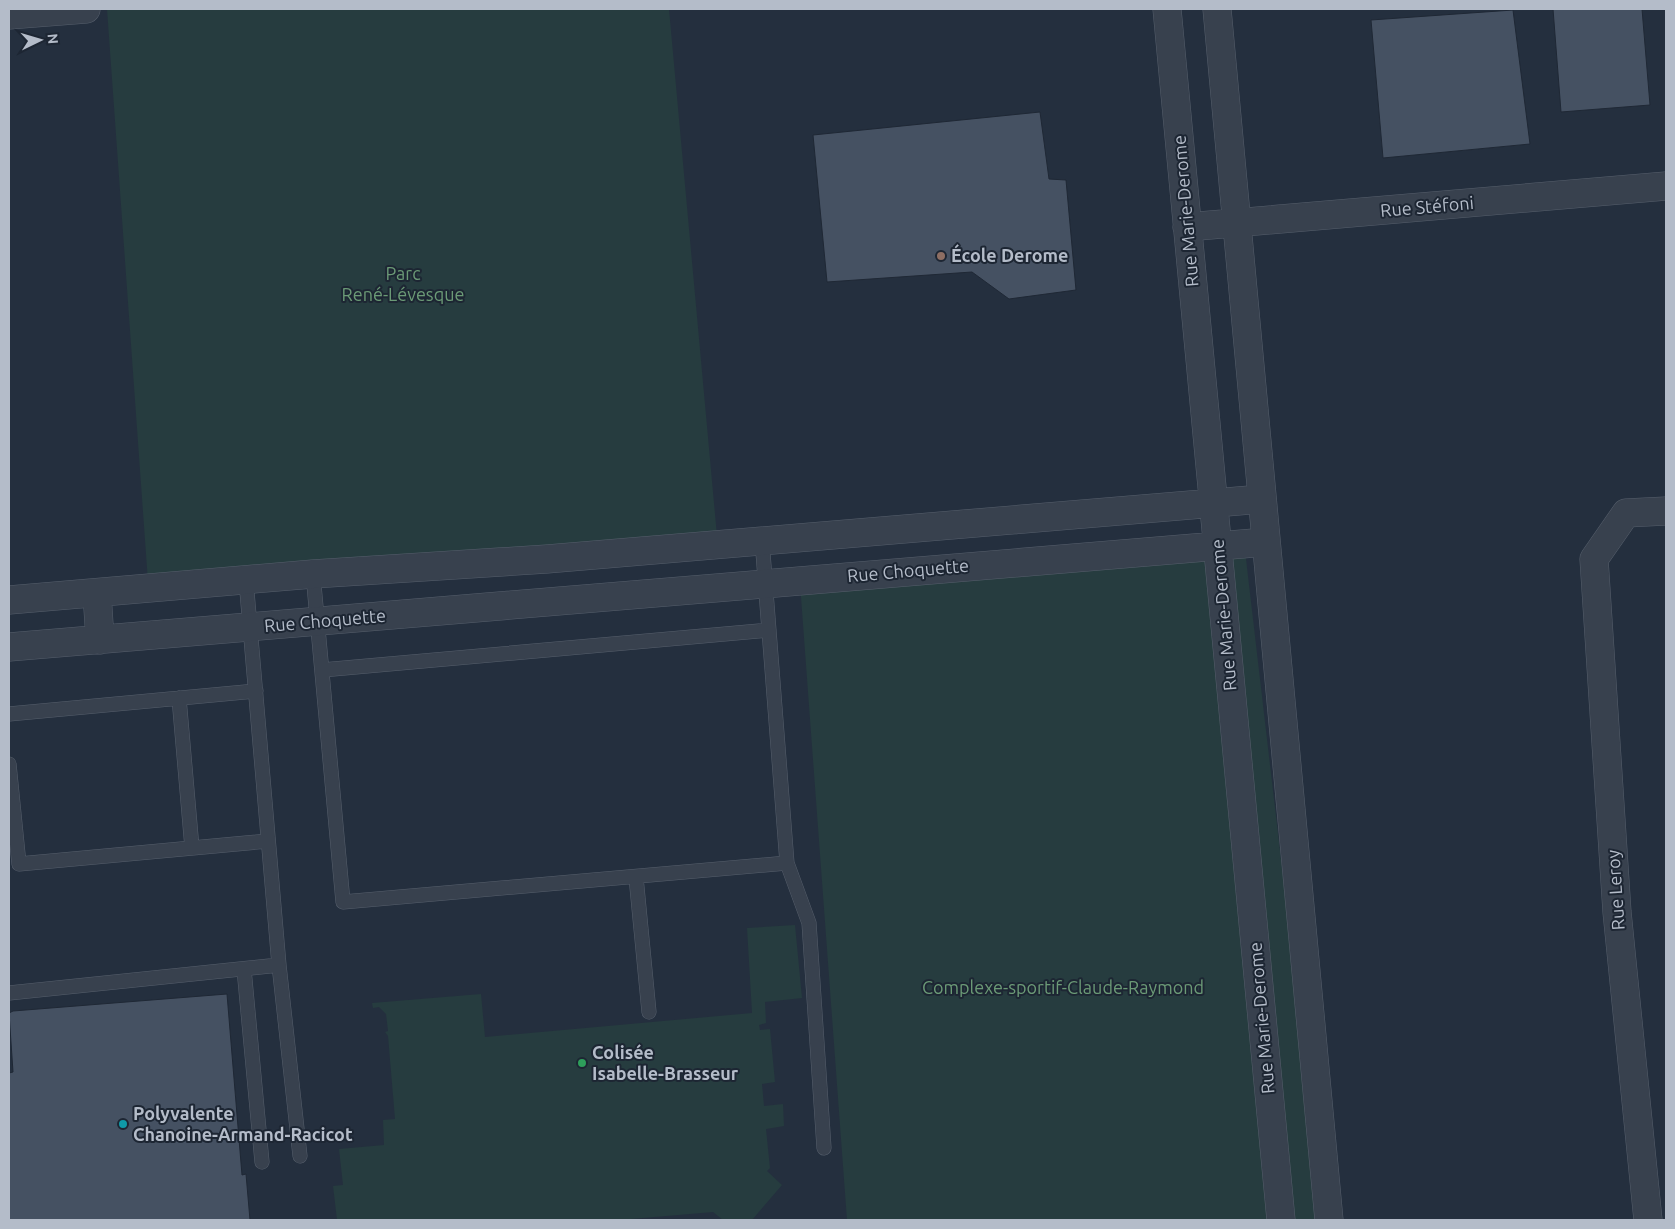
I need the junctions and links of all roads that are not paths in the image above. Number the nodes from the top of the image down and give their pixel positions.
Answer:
1 (86, 9) edge
2 (1167, 9) edge
3 (1217, 9) edge
4 (9, 15) edge
5 (1666, 186) edge
6 (1236, 223) junction
7 (1187, 227) junction
8 (1262, 499) junction
9 (1213, 503) junction
10 (1666, 510) edge
11 (762, 540) junction
12 (1266, 542) junction
13 (1218, 545) junction
14 (548, 559) junction
15 (313, 574) junction
16 (246, 580) junction
17 (765, 583) junction
18 (97, 593) junction
19 (9, 600) edge
20 (550, 602) junction
21 (318, 621) junction
22 (250, 627) junction
23 (769, 630) junction
24 (100, 640) junction
25 (9, 647) edge
26 (322, 670) junction
27 (256, 691) junction
28 (179, 698) junction
29 (9, 714) edge
30 (9, 764) edge
31 (268, 841) junction
32 (192, 848) junction
33 (787, 863) junction
34 (636, 877) junction
35 (279, 965) junction
36 (244, 969) junction
37 (9, 993) edge
38 (649, 1012) dead end
39 (824, 1148) dead end
40 (300, 1156) dead end
41 (262, 1162) dead end
42 (1281, 1220) edge
43 (1329, 1220) edge
44 (1648, 1220) edge

1 - 4 street
2 - 7 street, Rue Marie-Derome
3 - 6 street
5 - 6 street, Rue Stéfoni
6 - 7 street, Rue Stéfoni
6 - 8 street
7 - 9 street, Rue Marie-Derome
8 - 9 street
8 - 12 street
9 - 11 street
9 - 13 street, Rue Marie-Derome
10 - 44 street, Rue Leroy
11 - 14 street
11 - 17 lane
12 - 13 street, Rue Choquette
12 - 43 street
13 - 17 street, Rue Choquette
13 - 42 street, Rue Marie-Derome
14 - 15 street
14 - 20 street
15 - 16 street
15 - 21 lane
16 - 18 street
16 - 22 lane
17 - 20 street, Rue Choquette
17 - 23 lane
18 - 19 street
18 - 24 street
20 - 21 street, Rue Choquette
21 - 22 street, Rue Choquette
21 - 26 lane
22 - 24 street, Rue Choquette
22 - 27 lane
23 - 26 lane
23 - 33 lane
24 - 25 street, Rue Choquette
26 - 34 lane
27 - 28 lane
27 - 31 lane
28 - 29 lane
28 - 32 lane
30 - 32 lane
31 - 32 lane
31 - 35 lane
33 - 34 lane
33 - 39 lane
34 - 38 lane
35 - 36 lane
35 - 40 lane
36 - 37 lane
36 - 41 lane

